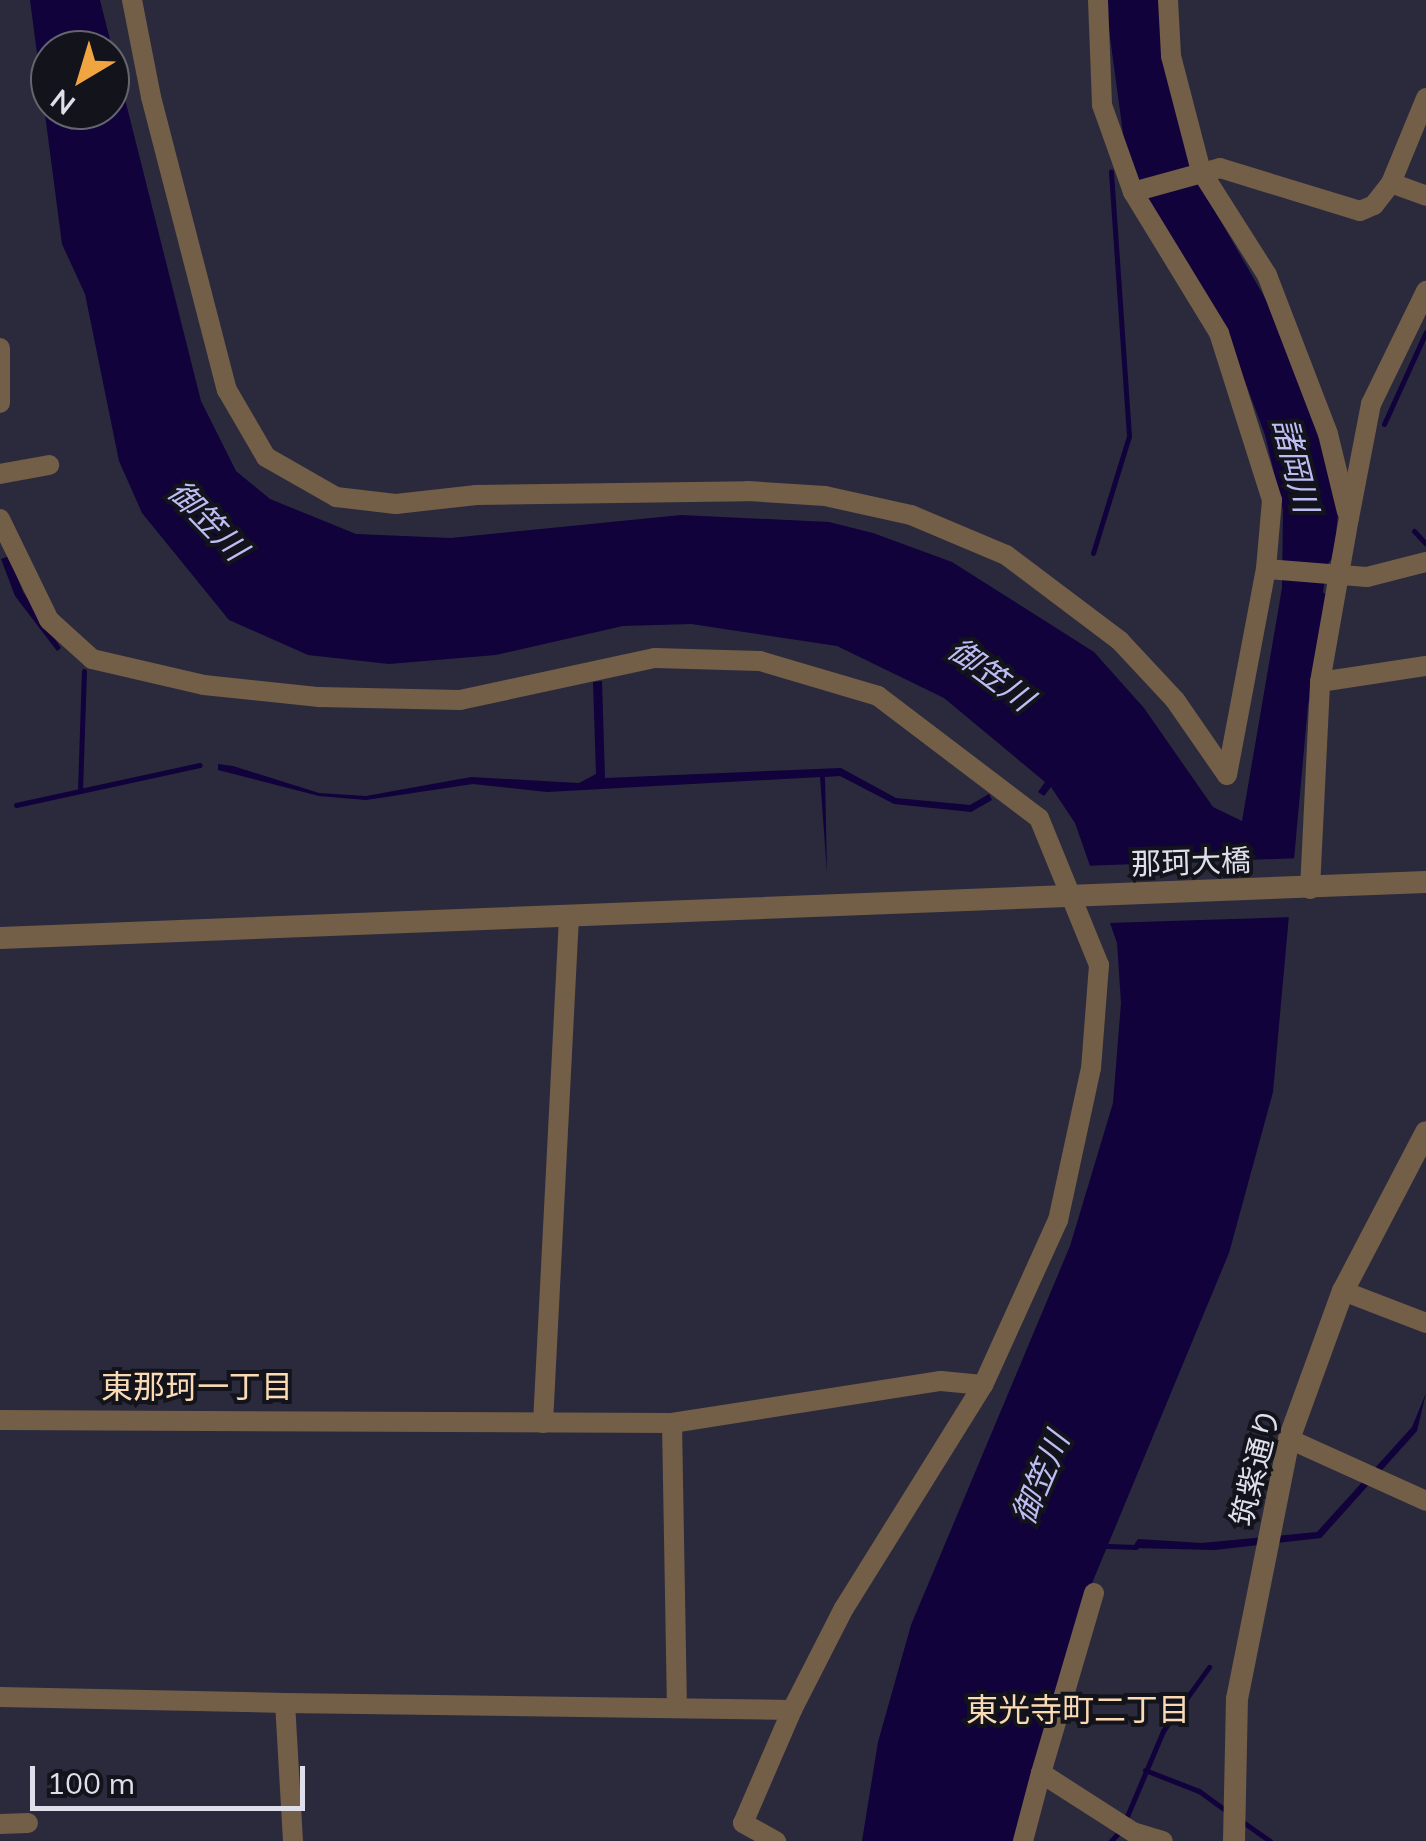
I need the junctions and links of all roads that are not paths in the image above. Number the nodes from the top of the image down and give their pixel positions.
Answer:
1 (132, 0) edge
2 (1098, 0) edge
3 (1168, 0) edge
4 (1426, 98) edge
5 (1202, 171) junction
6 (1391, 183) junction
7 (1133, 192) junction
8 (1426, 196) edge
9 (1426, 291) edge
10 (0, 348) edge
11 (0, 403) edge
12 (49, 466) dead end
13 (0, 474) edge
14 (1349, 518) junction
15 (0, 520) edge
16 (1426, 562) edge
17 (1271, 570) junction
18 (1338, 576) junction
19 (1426, 666) edge
20 (1320, 682) junction
21 (1426, 882) edge
22 (1310, 888) junction
23 (1074, 896) junction
24 (569, 916) junction
25 (0, 938) edge
26 (1426, 1132) edge
27 (1343, 1290) junction
28 (1426, 1323) edge
29 (983, 1385) junction
30 (0, 1420) edge
31 (543, 1423) junction
32 (672, 1423) junction
33 (1290, 1439) junction
34 (1426, 1501) edge
35 (1094, 1593) dead end
36 (0, 1697) edge
37 (285, 1704) junction
38 (677, 1708) junction
39 (792, 1710) junction
40 (1041, 1773) junction
41 (28, 1823) dead end
42 (0, 1824) edge
43 (293, 1841) edge
44 (776, 1841) edge
45 (1022, 1841) edge
46 (1163, 1841) edge
47 (1234, 1841) edge

1 - 17 street
2 - 7 street
3 - 5 street
4 - 6 street
5 - 6 street
5 - 7 street
5 - 14 street
6 - 8 street
7 - 17 street
9 - 14 street
10 - 11 street
12 - 13 street
14 - 18 street
15 - 23 street
16 - 18 street
17 - 18 street
18 - 20 street
19 - 20 street
20 - 22 street
21 - 22 street, 那珂大橋
22 - 23 street, 那珂大橋
23 - 24 street, 那珂大橋
23 - 29 street
24 - 25 street, 那珂大橋
24 - 31 street
26 - 27 street, 筑紫通り
27 - 28 street
27 - 33 street, 筑紫通り
29 - 32 street
29 - 39 street
30 - 31 street
31 - 32 street
32 - 38 street
33 - 34 street
33 - 47 street, 筑紫通り
35 - 40 street
36 - 37 street
37 - 38 street
37 - 43 street
38 - 39 street
39 - 44 street
40 - 45 street
40 - 46 street
41 - 42 street

